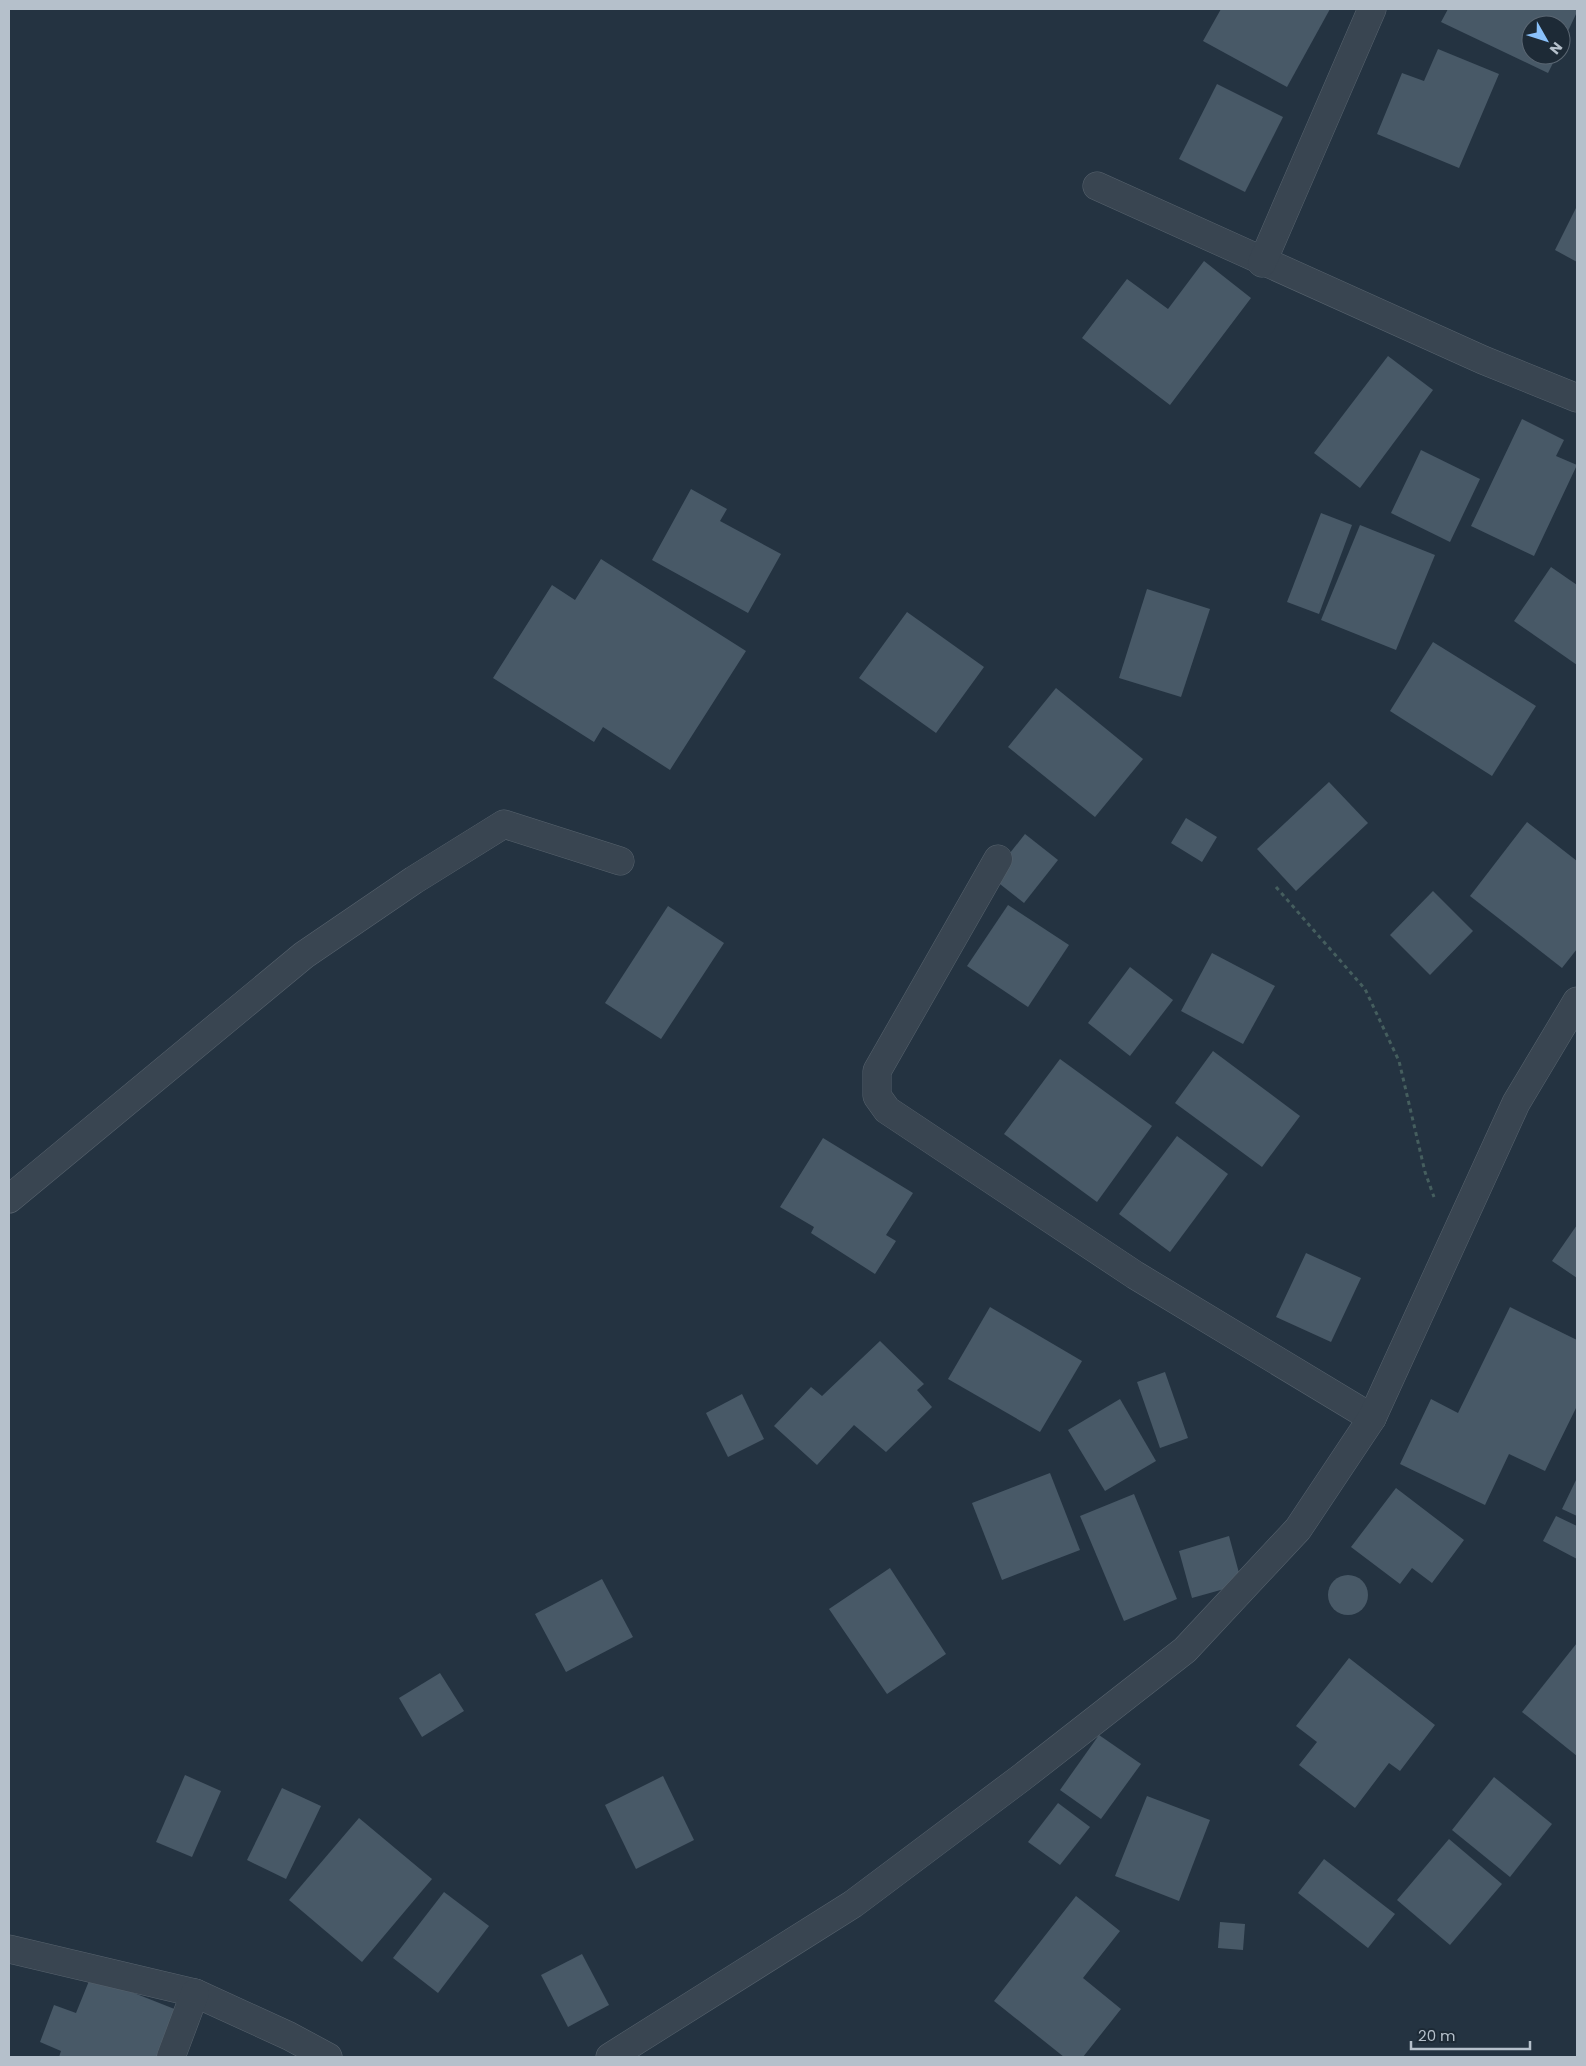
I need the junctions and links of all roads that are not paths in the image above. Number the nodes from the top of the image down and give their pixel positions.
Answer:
1 (1372, 9) edge
2 (1097, 186) dead end
3 (1262, 262) junction
4 (1577, 398) edge
5 (998, 859) dead end
6 (620, 860) dead end
7 (1577, 1001) edge
8 (9, 1199) edge
9 (1372, 1418) junction
10 (9, 1949) edge
11 (195, 1993) junction
12 (171, 2057) edge
13 (328, 2057) edge
14 (610, 2057) edge

1 - 3 street
2 - 3 street
3 - 4 street
5 - 9 street
6 - 8 street
7 - 9 street
9 - 14 street
10 - 11 street
11 - 12 street
11 - 13 street

